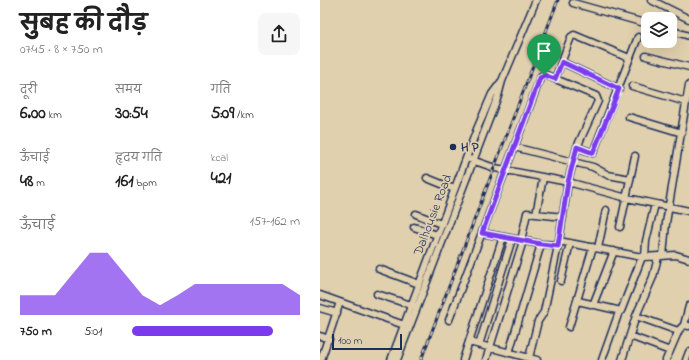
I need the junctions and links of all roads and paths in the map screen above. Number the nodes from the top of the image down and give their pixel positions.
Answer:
1 (536, 0) edge
2 (651, 0) edge
3 (664, 0) edge
4 (573, 3) dead end
5 (662, 7) junction
6 (689, 19) edge
7 (641, 22) edge
8 (677, 32) edge
9 (689, 36) edge
10 (638, 37) dead end
11 (646, 56) dead end
12 (629, 58) junction
13 (562, 62) junction
14 (689, 67) edge
15 (555, 79) junction
16 (502, 81) junction
17 (689, 85) edge
18 (632, 86) dead end
19 (619, 89) junction
20 (686, 102) junction
21 (687, 116) edge
22 (629, 117) dead end
23 (682, 133) junction
24 (514, 147) junction
25 (577, 147) junction
26 (635, 156) dead end
27 (466, 158) junction
28 (473, 161) junction
29 (574, 162) junction
30 (505, 170) junction
31 (427, 178) dead end
32 (543, 178) junction
33 (630, 179) junction
34 (568, 182) junction
35 (454, 189) junction
36 (627, 198) junction
37 (655, 204) junction
38 (669, 207) junction
39 (606, 210) dead end
40 (689, 211) edge
41 (416, 214) dead end
42 (536, 214) junction
43 (563, 217) junction
44 (441, 224) junction
45 (414, 227) dead end
46 (620, 227) dead end
47 (482, 233) junction
48 (437, 235) junction
49 (503, 237) junction
50 (512, 239) junction
51 (522, 241) junction
52 (559, 243) junction
53 (570, 243) junction
54 (541, 244) junction
55 (596, 248) junction
56 (614, 251) junction
57 (660, 256) junction
58 (644, 257) junction
59 (689, 259) edge
60 (378, 269) dead end
61 (561, 281) dead end
62 (419, 284) junction
63 (320, 294) edge
64 (377, 294) dead end
65 (578, 301) junction
66 (340, 302) junction
67 (593, 305) junction
68 (689, 306) edge
69 (414, 307) junction
70 (320, 308) edge
71 (619, 312) junction
72 (336, 313) junction
73 (636, 316) junction
74 (449, 320) dead end
75 (404, 325) junction
76 (686, 325) edge
77 (569, 327) dead end
78 (678, 332) junction
79 (320, 336) edge
80 (630, 336) junction
81 (329, 339) junction
82 (469, 342) junction
83 (479, 345) junction
84 (489, 348) junction
85 (670, 351) junction
86 (689, 352) edge
87 (512, 356) edge
88 (533, 359) edge
89 (321, 360) edge
90 (391, 360) edge
91 (397, 360) edge
92 (463, 360) edge
93 (486, 360) edge
94 (602, 360) edge
95 (622, 360) edge
96 (666, 360) edge
97 (686, 360) edge

1 - 16 street, Dalhousie Road
2 - 5 street
3 - 5 street
4 - 7 street
5 - 6 street
8 - 9 street
10 - 12 street
11 - 14 street
12 - 13 street
12 - 19 street
13 - 15 street
13 - 19 street
15 - 24 street
15 - 25 street
16 - 27 street, Dalhousie Road
16 - 28 street, Dalhousie Road
17 - 20 street
18 - 20 street
19 - 25 street
20 - 21 street
21 - 23 street
22 - 23 street
23 - 38 street
24 - 29 street
24 - 30 street
25 - 29 street
26 - 33 street
27 - 28 street
27 - 35 street, Dalhousie Road
28 - 30 street
28 - 69 street, Dalhousie Road
29 - 33 street
29 - 34 street
30 - 32 street
30 - 47 street
31 - 35 street
32 - 34 street
32 - 42 street
33 - 36 street
34 - 36 street
34 - 43 street
35 - 44 street, Dalhousie Road
36 - 37 street
36 - 46 street
37 - 38 street
37 - 58 street
38 - 40 street
38 - 57 street
39 - 55 street
41 - 44 street
42 - 43 street
42 - 51 street
43 - 52 street
44 - 48 street, Dalhousie Road
45 - 48 street
47 - 49 street
47 - 74 street
48 - 62 street, Dalhousie Road
49 - 50 street
49 - 82 street
50 - 51 street
50 - 83 street
51 - 54 street
51 - 84 street
52 - 53 street
52 - 54 street
52 - 88 street
53 - 55 street
53 - 61 street
54 - 87 street
55 - 56 street
55 - 65 street
56 - 58 street
56 - 67 street
57 - 58 street
57 - 59 street
57 - 73 street
58 - 71 street
60 - 62 street
62 - 69 street, Dalhousie Road
63 - 66 street
64 - 69 street
65 - 67 street
65 - 77 street
66 - 72 street
66 - 75 street
67 - 71 street
68 - 76 street
69 - 75 street, Dalhousie Road
69 - 91 street, Dalhousie Road
70 - 72 street
71 - 94 street
72 - 81 street
73 - 78 street
73 - 80 street
75 - 90 street, Dalhousie Road
76 - 78 street
78 - 85 street
79 - 81 street
80 - 85 street
80 - 95 street
81 - 89 street
82 - 83 street
82 - 92 street
83 - 84 street
84 - 87 street
84 - 93 street
85 - 96 street
86 - 97 street
87 - 88 street

